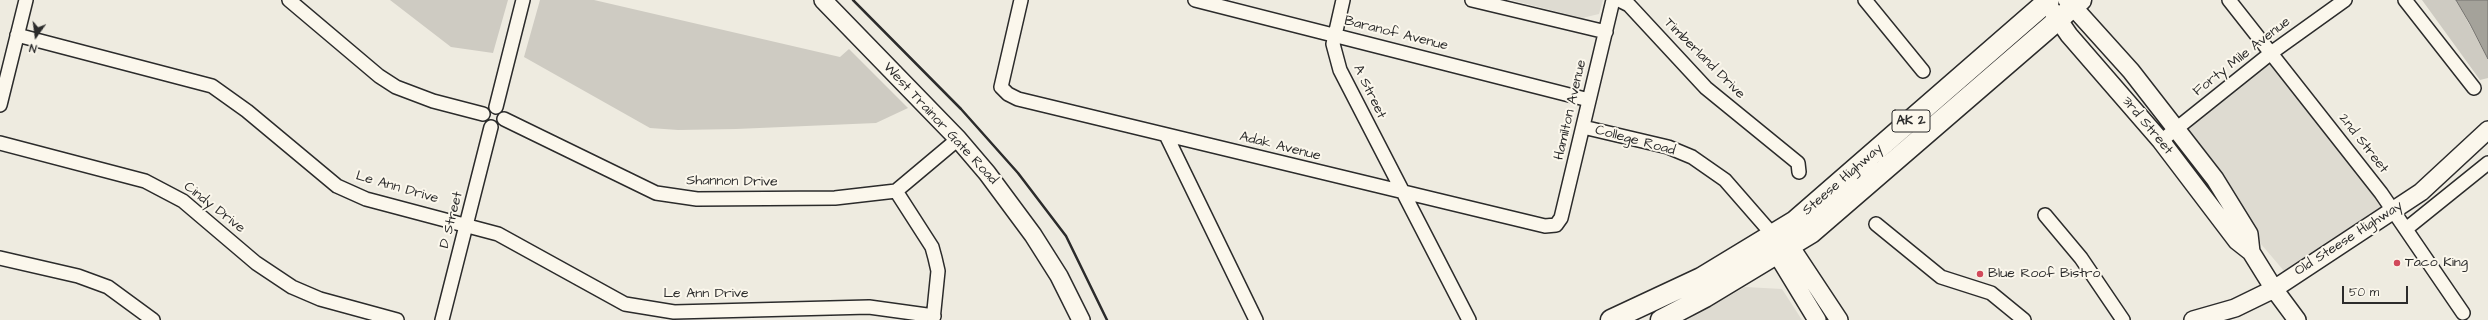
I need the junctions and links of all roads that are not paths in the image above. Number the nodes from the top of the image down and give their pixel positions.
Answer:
1 (26, 0) edge
2 (289, 0) edge
3 (523, 0) edge
4 (823, 0) edge
5 (1021, 0) edge
6 (1195, 0) edge
7 (1343, 0) edge
8 (1472, 0) edge
9 (1613, 0) edge
10 (1619, 0) edge
11 (1865, 0) edge
12 (2229, 0) edge
13 (2345, 0) edge
14 (2405, 0) edge
15 (2046, 1) edge
16 (2074, 2) edge
17 (1503, 4) edge
18 (2058, 20) junction
19 (1606, 32) junction
20 (18, 34) junction
21 (1335, 35) junction
22 (2271, 53) junction
23 (1923, 71) dead end
24 (2474, 88) dead end
25 (1589, 100) junction
26 (0, 105) edge
27 (496, 107) junction
28 (483, 114) junction
29 (504, 119) junction
30 (491, 127) junction
31 (1584, 127) junction
32 (2176, 129) junction
33 (2488, 130) edge
34 (1166, 135) junction
35 (958, 139) junction
36 (2161, 141) junction
37 (0, 143) edge
38 (2488, 164) edge
39 (1799, 172) dead end
40 (896, 191) junction
41 (1403, 192) junction
42 (2393, 210) junction
43 (2044, 215) dead end
44 (467, 224) junction
45 (1876, 224) dead end
46 (1556, 225) joint
47 (2406, 229) junction
48 (1780, 245) junction
49 (2251, 252) junction
50 (0, 258) edge
51 (2274, 289) junction
52 (2463, 313) dead end
53 (934, 318) edge
54 (153, 320) edge
55 (397, 320) edge
56 (438, 320) edge
57 (442, 320) edge
58 (1080, 320) edge
59 (1256, 320) edge
60 (1470, 320) edge
61 (1611, 320) edge
62 (1661, 320) edge
63 (1817, 320) edge
64 (1839, 320) edge
65 (2024, 320) edge
66 (2123, 320) edge
67 (2193, 320) edge
68 (2297, 320) edge

1 - 20 street
2 - 28 street
3 - 27 street
4 - 35 main road, West Trainor Gate Road
5 - 34 street, Adak Avenue
6 - 21 street, Baranof Avenue
7 - 21 street, A Street
8 - 17 street
9 - 19 street, Hamilton Avenue
10 - 39 street, Timberland Drive
11 - 23 street
12 - 22 street, 2nd Street
13 - 22 street, Forty Mile Avenue
14 - 24 street
15 - 18 main road, 3rd Street
15 - 48 highway, Steese Highway / AK 2
16 - 18 highway, Steese Highway / AK 2
16 - 32 main road, 3rd Street
17 - 19 street
18 - 36 main road, 3rd Street
18 - 48 highway, Steese Highway / AK 2
19 - 25 street, Hamilton Avenue
20 - 26 street
20 - 44 street, Le Ann Drive
21 - 25 street, Baranof Avenue
21 - 41 street, A Street
22 - 32 street, Forty Mile Avenue
22 - 42 street, 2nd Street
25 - 31 street, Hamilton Avenue
27 - 28 street
27 - 29 street
28 - 30 street
29 - 30 street
29 - 40 street, Shannon Drive
30 - 44 street, D Street
31 - 46 street, Hamilton Avenue
31 - 48 street, College Road
32 - 36 street, Forty Mile Avenue
32 - 49 main road, 3rd Street
33 - 42 main road, Old Steese Highway
34 - 41 street, Adak Avenue
34 - 59 street
35 - 40 street, Shannon Drive
35 - 58 main road, West Trainor Gate Road
36 - 49 main road, 3rd Street
37 - 55 street, Cindy Drive
38 - 47 street
40 - 53 street
41 - 46 street, Adak Avenue
41 - 60 street, A Street
42 - 47 street, 2nd Street
42 - 51 main road, Old Steese Highway
43 - 66 street
44 - 53 street, Le Ann Drive
44 - 57 street, D Street
45 - 65 street
47 - 52 street, 2nd Street
48 - 61 highway, Steese Highway / AK 2
48 - 62 highway, Steese Highway / AK 2
48 - 63 main road, College Road
48 - 64 main road, College Road
49 - 51 main road, 3rd Street
50 - 54 street
51 - 67 main road, Old Steese Highway
51 - 68 main road, 3rd Street
56 - 57 street

